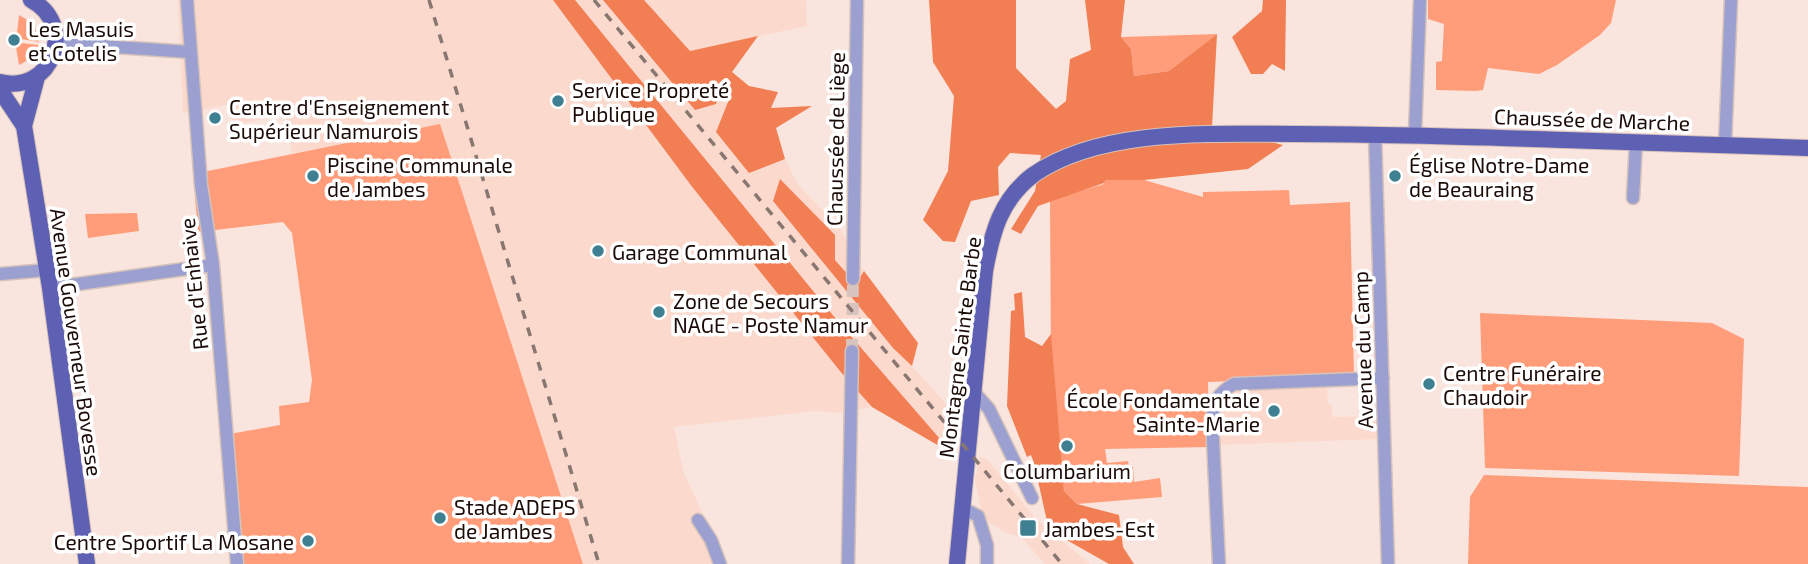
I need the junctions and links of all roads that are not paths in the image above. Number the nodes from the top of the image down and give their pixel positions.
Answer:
1 (187, 0) edge
2 (857, 0) edge
3 (1420, 0) edge
4 (1731, 0) edge
5 (39, 3) edge
6 (57, 43) junction
7 (190, 52) junction
8 (37, 77) junction
9 (0, 82) edge
10 (0, 90) edge
11 (24, 126) junction
12 (1375, 134) junction
13 (1415, 134) junction
14 (1636, 142) junction
15 (1725, 145) junction
16 (1808, 148) edge
17 (1633, 198) dead end
18 (213, 265) junction
19 (47, 270) junction
20 (0, 274) edge
21 (853, 279) tunnel mouth
22 (50, 288) junction
23 (852, 351) tunnel mouth
24 (1383, 378) junction
25 (974, 392) junction
26 (1032, 498) dead end
27 (962, 508) junction
28 (698, 520) dead end
29 (87, 564) edge
30 (237, 564) edge
31 (720, 564) edge
32 (848, 564) edge
33 (957, 564) edge
34 (987, 564) edge
35 (1219, 564) edge
36 (1388, 564) edge

1 - 7 street, Rue d'Enhaive
2 - 21 street, Chaussée de Liège
3 - 13 street
4 - 15 street
5 - 6 main road
6 - 7 street
6 - 8 main road, Avenue Gouverneur Bovesse
7 - 18 street, Rue d'Enhaive
8 - 9 main road
8 - 11 main road, Avenue Gouverneur Bovesse
10 - 11 main road, Avenue Gouverneur Bovesse
11 - 19 main road, Avenue Gouverneur Bovesse
12 - 13 main road, Chaussée de Marche
12 - 24 street, Avenue du Camp
12 - 25 main road, Montagne Sainte Barbe
13 - 14 main road, Chaussée de Marche
14 - 15 main road, Chaussée de Marche
14 - 17 street
15 - 16 main road, Chaussée de Marche
18 - 22 street
18 - 30 street, Rue d'Enhaive
19 - 20 street
19 - 22 main road, Avenue Gouverneur Bovesse
22 - 29 main road, Avenue Gouverneur Bovesse
23 - 32 street
24 - 35 street
24 - 36 street, Avenue du Camp
25 - 26 street
25 - 27 main road, Montagne Sainte Barbe
27 - 33 main road, Montagne Sainte Barbe
27 - 34 street
28 - 31 street

